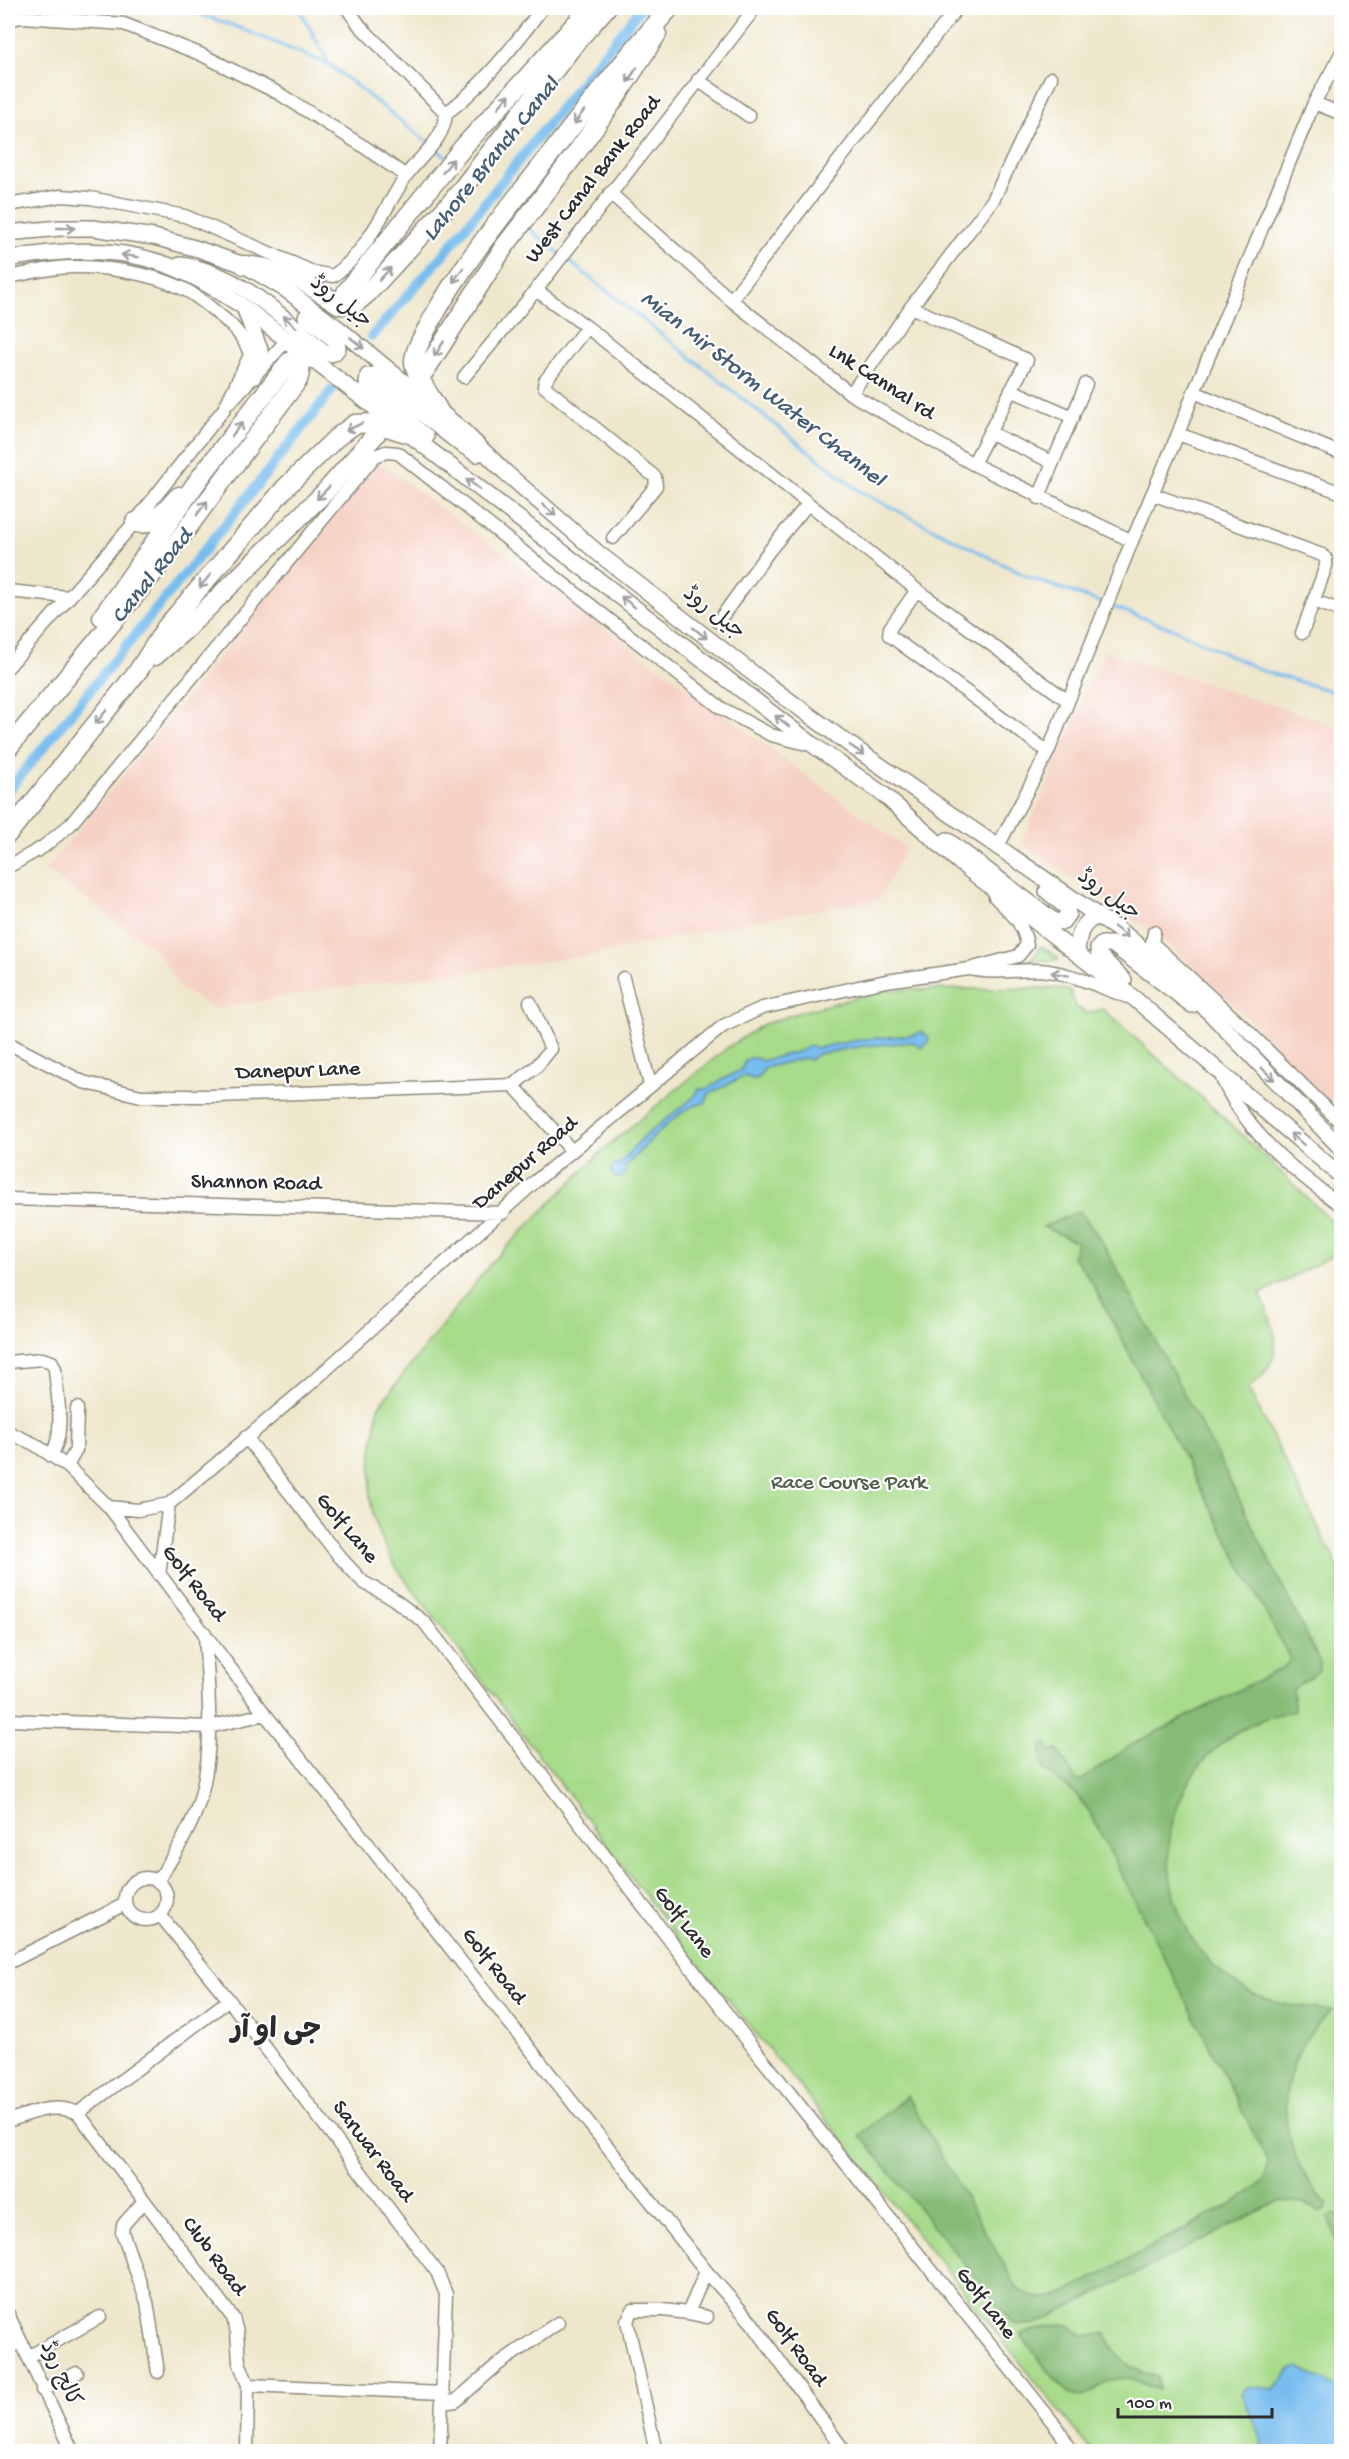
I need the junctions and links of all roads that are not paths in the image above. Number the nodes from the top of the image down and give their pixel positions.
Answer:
1 (347, 8) edge
2 (542, 8) edge
3 (591, 8) edge
4 (606, 8) edge
5 (672, 8) edge
6 (755, 8) edge
7 (957, 8) edge
8 (8, 19) edge
9 (1341, 52) edge
10 (1051, 78) dead end
11 (698, 80) junction
12 (1314, 103) junction
13 (446, 113) junction
14 (1341, 114) edge
15 (749, 116) dead end
16 (410, 171) junction
17 (609, 193) junction
18 (8, 205) edge
19 (8, 233) edge
20 (8, 259) edge
21 (159, 262) junction
22 (244, 265) junction
23 (263, 274) junction
24 (8, 277) edge
25 (536, 290) junction
26 (346, 291) dead end
27 (731, 300) junction
28 (244, 307) junction
29 (911, 308) junction
30 (587, 327) junction
31 (290, 340) junction
32 (289, 362) dead end
33 (425, 371) dead end
34 (254, 377) junction
35 (464, 377) dead end
36 (1086, 384) dead end
37 (1011, 390) junction
38 (1194, 392) junction
39 (851, 394) junction
40 (224, 409) junction
41 (440, 413) junction
42 (1073, 417) junction
43 (990, 433) junction
44 (376, 434) dead end
45 (409, 434) junction
46 (1178, 434) junction
47 (1341, 454) edge
48 (1052, 462) junction
49 (973, 464) junction
50 (452, 468) junction
51 (505, 472) junction
52 (199, 479) junction
53 (1341, 493) edge
54 (1152, 494) junction
55 (1039, 498) junction
56 (808, 504) junction
57 (135, 522) junction
58 (614, 538) dead end
59 (1132, 541) junction
60 (916, 590) junction
61 (8, 591) edge
62 (68, 597) junction
63 (1314, 601) junction
64 (1341, 611) edge
65 (718, 622) dead end
66 (1302, 633) dead end
67 (8, 667) edge
68 (138, 671) junction
69 (46, 701) junction
70 (1068, 701) junction
71 (813, 745) junction
72 (8, 748) edge
73 (1048, 752) junction
74 (884, 795) junction
75 (8, 834) edge
76 (998, 846) junction
77 (959, 862) junction
78 (8, 867) edge
79 (1099, 916) junction
80 (1154, 932) dead end
81 (1077, 954) junction
82 (969, 969) junction
83 (623, 978) dead end
84 (1135, 999) junction
85 (530, 1002) dead end
86 (1227, 1032) junction
87 (8, 1043) edge
88 (1190, 1046) junction
89 (1218, 1070) junction
90 (513, 1085) junction
91 (650, 1085) junction
92 (1341, 1124) edge
93 (1341, 1149) edge
94 (572, 1151) junction
95 (1341, 1177) edge
96 (8, 1199) edge
97 (1341, 1206) edge
98 (503, 1213) junction
99 (8, 1362) edge
100 (78, 1408) dead end
101 (8, 1432) edge
102 (246, 1437) junction
103 (51, 1456) junction
104 (67, 1466) junction
105 (169, 1504) junction
106 (109, 1507) junction
107 (159, 1575) junction
108 (205, 1633) junction
109 (265, 1714) junction
110 (8, 1720) edge
111 (209, 1727) junction
112 (158, 1881) junction
113 (125, 1904) junction
114 (160, 1915) junction
115 (8, 1962) edge
116 (229, 2000) junction
117 (78, 2113) junction
118 (8, 2121) edge
119 (144, 2201) junction
120 (706, 2271) junction
121 (688, 2313) junction
122 (8, 2314) edge
123 (100, 2317) dead end
124 (707, 2318) dead end
125 (558, 2323) dead end
126 (20, 2341) junction
127 (8, 2349) edge
128 (28, 2357) junction
129 (158, 2372) dead end
130 (77, 2373) dead end
131 (248, 2385) junction
132 (42, 2390) junction
133 (443, 2398) junction
134 (73, 2451) edge
135 (247, 2451) edge
136 (440, 2451) edge
137 (656, 2451) edge
138 (845, 2451) edge
139 (1072, 2451) edge

1 - 13 street
2 - 13 street
26 -> 3 highway
22 -> 4 highway
5 -> 33 highway
5 -> 41 highway
6 - 11 street, West Canal Bank Road
7 - 27 street
8 - 16 street
9 - 12 street
10 - 29 street
11 - 15 street
11 - 17 street, West Canal Bank Road
12 - 14 street
12 - 38 street
13 - 16 street
16 - 18 street
17 - 25 street, West Canal Bank Road
17 - 27 street, Lnk Cannal rd
19 -> 22 main road, جیل روڈ
21 -> 20 main road, جیل روڈ
23 -> 21 main road
21 - 28 main road, جیل روڈ
22 - 23 main road, جیل روڈ
23 -> 41 main road, جیل روڈ
24 - 40 street
25 - 30 street
25 - 35 street, West Canal Bank Road
27 - 39 street, Lnk Cannal rd
28 - 31 main road, جیل روڈ
28 - 34 main road
29 - 37 street
29 - 39 street
30 - 56 street
30 - 58 street
31 - 34 street
31 - 45 main road, جیل روڈ
69 -> 31 highway
52 -> 32 highway
34 - 40 street
36 - 42 street
37 - 42 street
37 - 43 street
38 - 46 street
38 - 47 street
39 - 49 street, Lnk Cannal rd
40 - 57 street
41 - 51 main road, جیل روڈ
42 - 48 street
43 - 48 street
43 - 49 street
44 -> 68 highway
45 - 50 main road, جیل روڈ
45 -> 68 highway
46 - 53 street
46 - 54 street
48 - 55 street
49 - 55 street, Lnk Cannal rd
50 - 51 main road
71 -> 50 main road, جیل روڈ
51 -> 76 main road, جیل روڈ
52 - 57 highway
52 - 69 highway
54 - 59 street
54 - 63 street
55 - 59 street, Lnk Cannal rd
56 - 60 street
56 - 65 street
57 - 62 street
59 - 70 street
60 - 70 street
60 - 73 street
61 - 62 street
62 - 67 street
63 - 64 street
63 - 66 street
68 -> 75 highway
69 - 72 highway
70 - 73 street
71 - 74 main road, جیل روڈ
71 - 78 street
73 - 76 street
74 - 76 main road
74 - 77 main road, جیل روڈ
76 - 79 main road, جیل روڈ
77 - 81 main road, جیل روڈ
77 - 82 street, Danepur Road
79 - 81 main road
79 -> 86 main road, جیل روڈ
80 - 92 street
81 - 84 main road, جیل روڈ
84 -> 82 street, Danepur Road
82 - 91 street, Danepur Road
83 - 91 street
84 - 88 main road, جیل روڈ
85 - 90 street
86 - 88 main road
86 -> 93 main road, جیل روڈ
87 - 90 street, Danepur Lane
88 - 89 main road, جیل روڈ
95 -> 89 main road, جیل روڈ
89 - 97 street
90 - 94 street
91 - 94 street, Danepur Road
94 - 98 street, Danepur Road
96 - 98 street, Shannon Road
98 - 102 street, Danepur Road
99 - 103 street
100 - 104 street
101 - 103 street, Golf Road
102 - 105 street, Danepur Road
102 - 139 street, Golf Lane
103 - 104 street, Golf Road
104 - 106 street, Golf Road
105 - 106 street
105 - 107 street
106 - 107 street, Golf Road
107 - 108 street, Golf Road
108 - 109 street, Golf Road
108 - 111 street
109 - 111 street
109 - 120 street, Golf Road
110 - 111 street
111 - 112 street
112 - 113 street
112 - 114 street
113 - 114 street
113 - 115 street
114 - 116 street, Sarwar Road
116 - 117 street
116 - 133 street, Sarwar Road
117 - 118 street
117 - 119 street, Club Road
119 - 129 street
119 - 131 street, Club Road
120 - 121 street
120 - 138 street, Golf Road
121 - 124 street
121 - 137 street
122 - 126 street, کالج روڈ
123 - 128 street
125 - 133 street
126 - 127 street
126 - 128 street, کالج روڈ
128 - 132 street, کالج روڈ
130 - 132 street
131 - 133 street
131 - 135 street, Club Road
132 - 134 street, کالج روڈ
133 - 136 street, Sarwar Road

